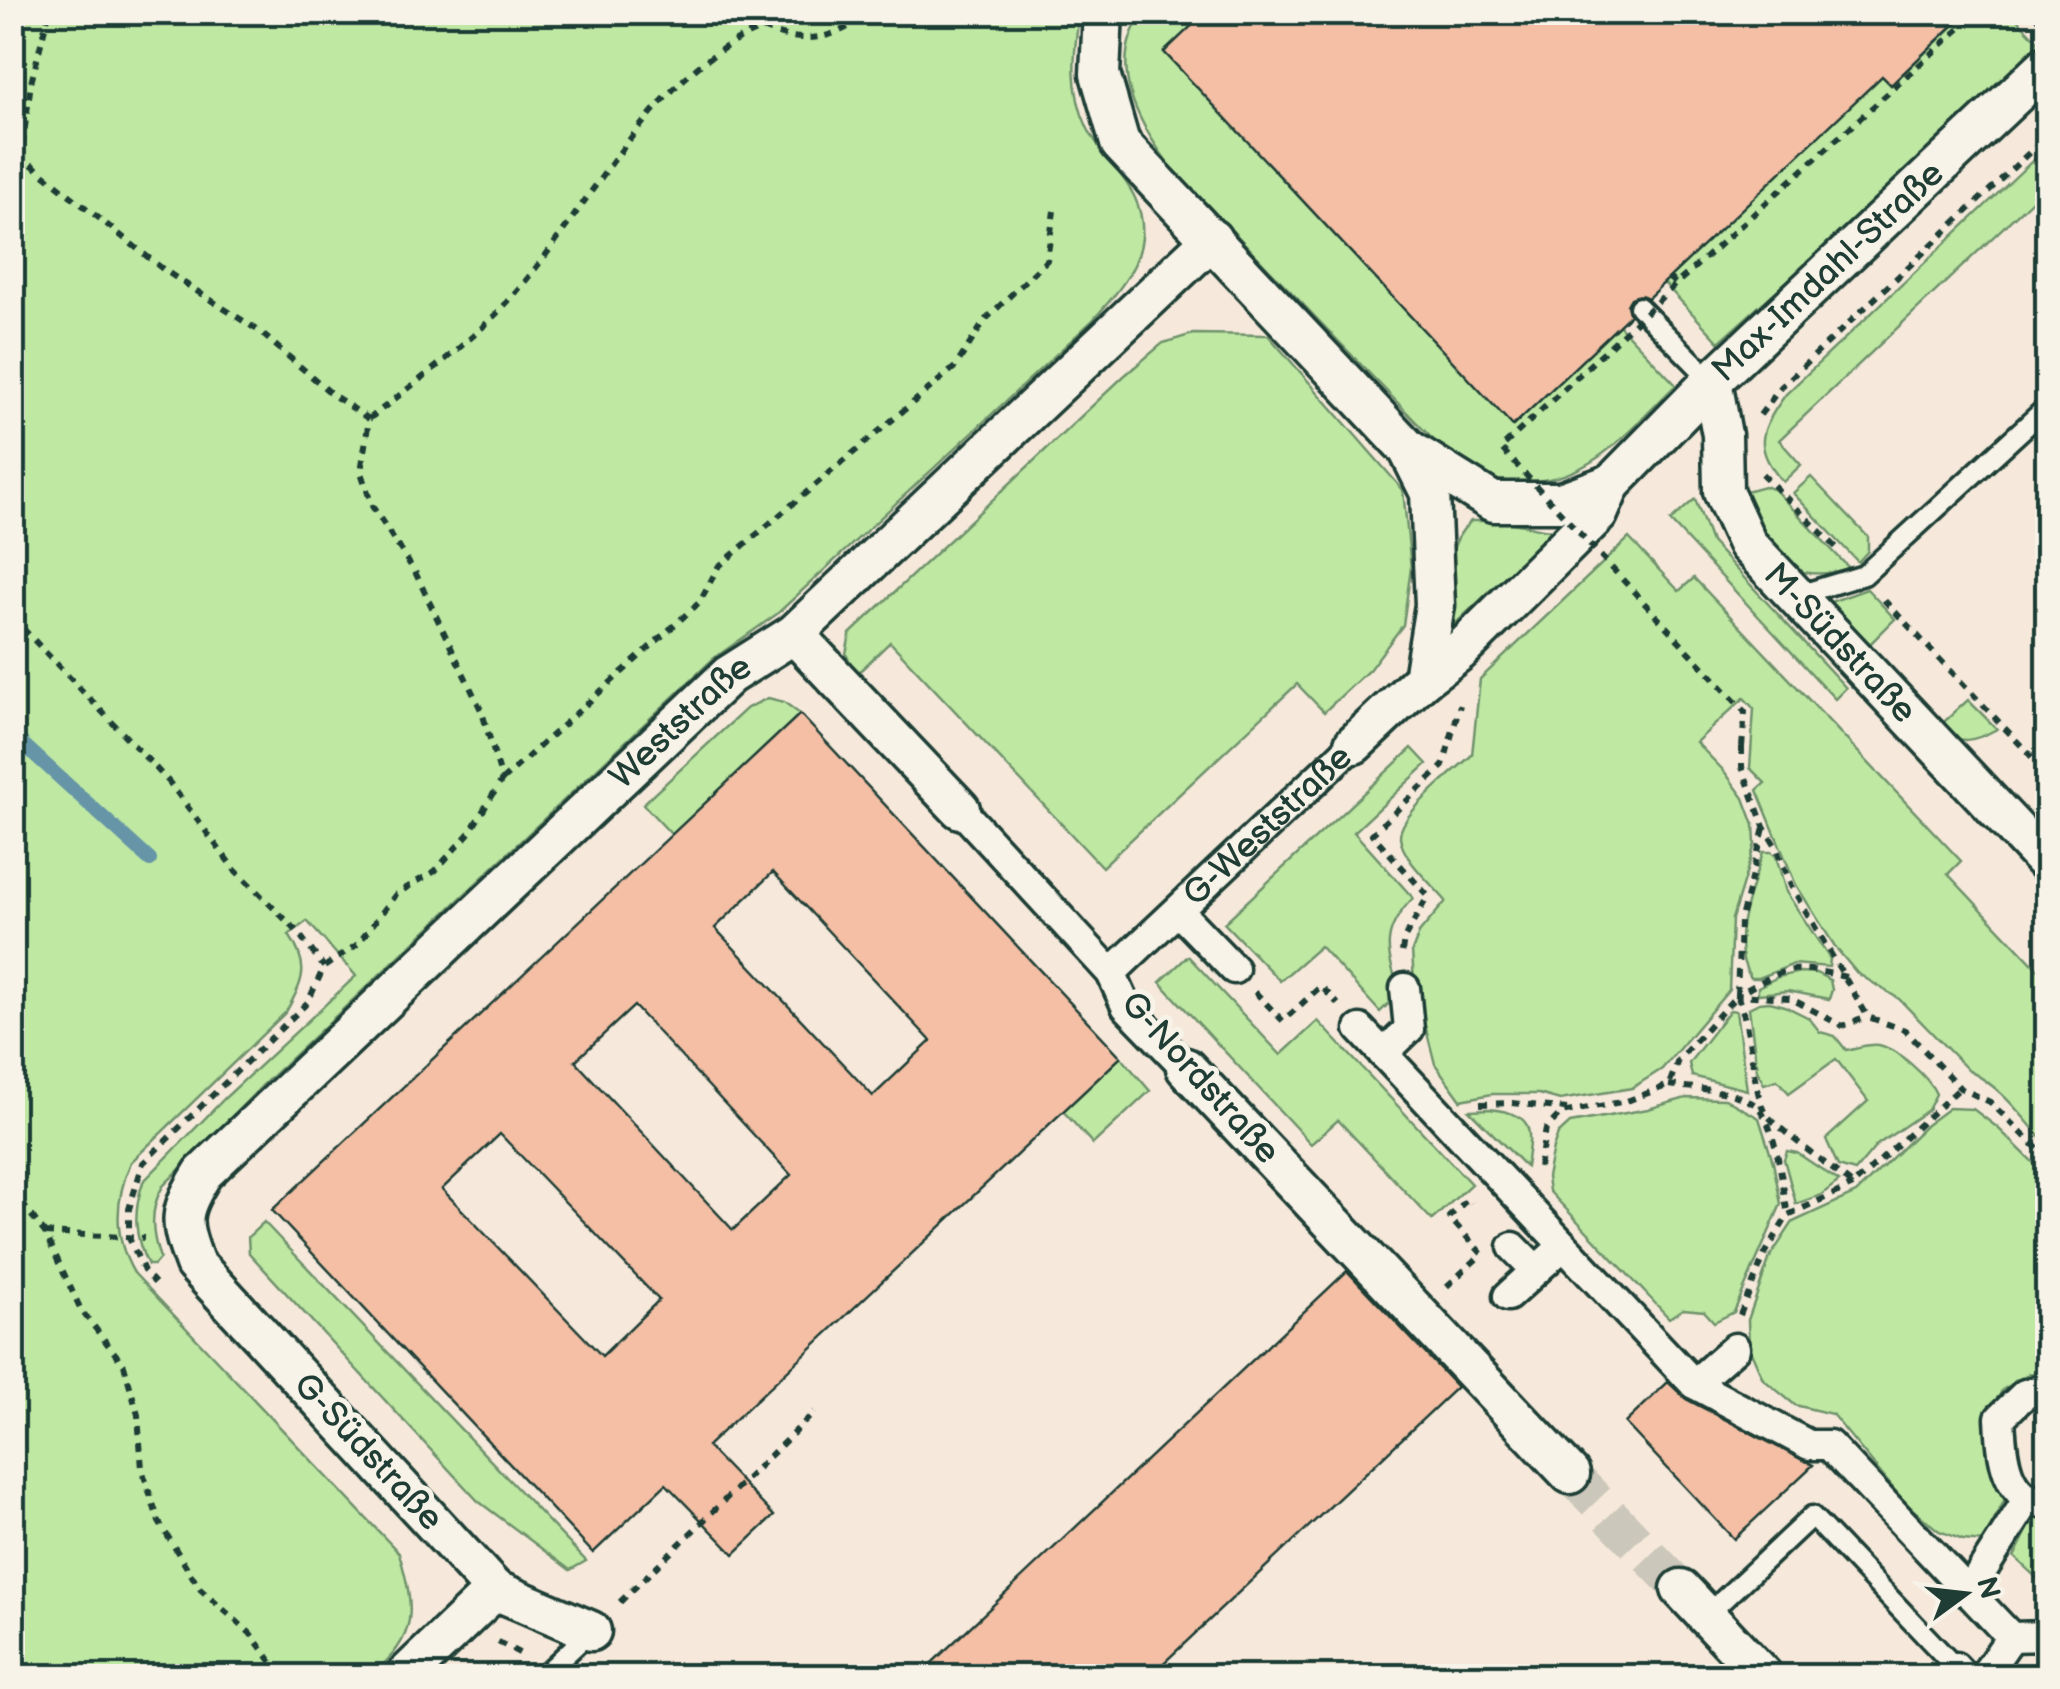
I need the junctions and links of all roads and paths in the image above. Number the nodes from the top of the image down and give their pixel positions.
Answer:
1 (49, 12) edge
2 (764, 12) edge
3 (867, 12) edge
4 (1103, 12) edge
5 (1978, 12) edge
6 (763, 28) junction
7 (2048, 64) edge
8 (2048, 135) edge
9 (12, 153) edge
10 (22, 156) junction
11 (1054, 211) dead end
12 (1212, 240) junction
13 (1638, 307) dead end
14 (1712, 381) junction
15 (2048, 406) edge
16 (368, 419) junction
17 (1756, 426) dead end
18 (1408, 449) junction
19 (1756, 464) dead end
20 (1612, 484) junction
21 (1864, 576) junction
22 (1794, 596) junction
23 (12, 618) edge
24 (794, 634) junction
25 (1423, 679) junction
26 (1463, 696) dead end
27 (1354, 744) joint
28 (2048, 774) edge
29 (502, 780) junction
30 (960, 809) joint
31 (1764, 827) junction
32 (2048, 864) edge
33 (1178, 911) junction
34 (1234, 969) dead end
35 (1111, 973) junction
36 (1848, 977) junction
37 (1405, 988) joint
38 (1736, 994) junction
39 (1261, 997) dead end
40 (1338, 1004) dead end
41 (1868, 1016) junction
42 (1360, 1029) dead end
43 (1384, 1054) junction
44 (1186, 1068) joint
45 (1669, 1085) junction
46 (1960, 1088) junction
47 (1568, 1110) junction
48 (1455, 1114) junction
49 (1764, 1114) junction
50 (2048, 1159) edge
51 (1537, 1178) joint
52 (1854, 1185) junction
53 (12, 1190) edge
54 (1516, 1198) junction
55 (1788, 1215) junction
56 (182, 1229) junction
57 (45, 1233) junction
58 (1562, 1246) junction
59 (1513, 1247) joint
60 (1476, 1248) dead end
61 (1536, 1270) junction
62 (1508, 1296) dead end
63 (1740, 1314) dead end
64 (1735, 1348) dead end
65 (1694, 1384) junction
66 (2048, 1388) edge
67 (815, 1412) dead end
68 (1570, 1474) tunnel mouth
69 (2038, 1500) edge
70 (495, 1590) junction
71 (1968, 1593) junction
72 (1693, 1602) joint
73 (591, 1631) junction
74 (2048, 1636) edge
75 (2010, 1638) junction
76 (1959, 1672) edge
77 (282, 1676) edge
78 (405, 1676) edge
79 (543, 1676) edge
80 (1763, 1676) edge
81 (1984, 1676) edge

1 - 10 path
2 - 6 path
3 - 6 path
4 - 12 street, Max-Imdahl-Straße
5 - 31 path, bridge
6 - 16 path
7 - 14 street, Max-Imdahl-Straße
8 - 17 path
9 - 10 path
10 - 16 path
11 - 29 path
12 - 18 street, Max-Imdahl-Straße
12 - 24 street, Weststraße
13 - 14 lane
14 - 20 street, Max-Imdahl-Straße
14 - 22 street, M-Südstraße
15 - 21 lane
16 - 29 path
18 - 20 street, Max-Imdahl-Straße
18 - 25 street, Max-Imdahl-Straße
19 - 21 path
20 - 25 street, Max-Imdahl-Straße
21 - 22 lane
21 - 28 path
22 - 32 street, M-Südstraße
23 - 29 path
24 - 30 street, G-Nordstraße
24 - 56 street, Weststraße
25 - 27 street, G-Weststraße
26 - 37 path
27 - 33 street, G-Weststraße
30 - 35 street, G-Nordstraße
31 - 36 path
31 - 38 path
33 - 34 street
33 - 35 street, G-Weststraße
35 - 44 street, G-Nordstraße
36 - 38 path
36 - 41 path
37 - 43 street
38 - 41 path
38 - 45 path
38 - 49 path
39 - 40 path
41 - 46 path
42 - 43 street
43 - 48 street
44 - 68 street, G-Nordstraße
45 - 47 path
45 - 49 path
46 - 50 path
46 - 52 path
47 - 48 path
47 - 51 path
48 - 54 street
49 - 52 path
49 - 55 path
51 - 54 street
52 - 55 path
53 - 57 path
54 - 58 street
55 - 63 path
56 - 57 path
56 - 70 street, G-Südstraße
57 - 77 path
58 - 61 street
58 - 65 street
59 - 60 path
59 - 61 street
61 - 62 street
64 - 65 street
65 - 71 street
66 - 69 street
67 - 73 path
69 - 71 street
70 - 73 street, G-Südstraße
70 - 78 street
71 - 75 street
72 - 76 lane
72 - 80 street
73 - 79 lane
74 - 75 street
75 - 81 street

